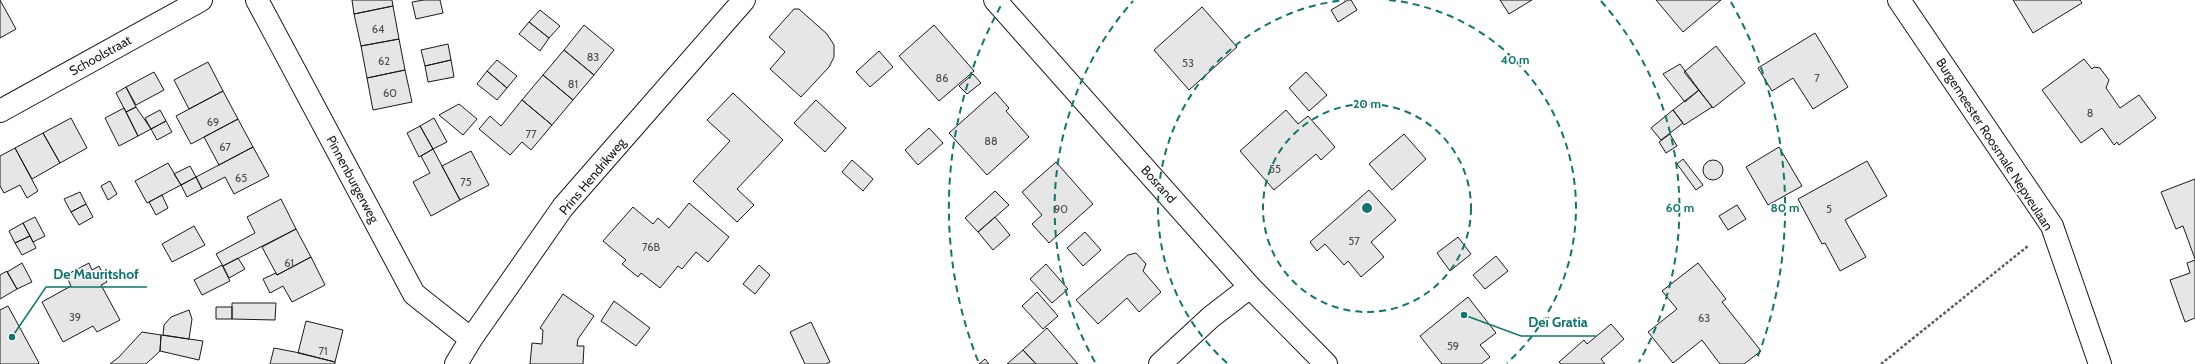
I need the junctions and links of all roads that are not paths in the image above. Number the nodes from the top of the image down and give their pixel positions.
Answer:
1 (201, 0) edge
2 (256, 0) edge
3 (744, 0) edge
4 (995, 0) edge
5 (1899, 0) edge
6 (0, 111) edge
7 (1250, 287) junction
8 (471, 339) junction
9 (456, 364) edge
10 (1160, 364) edge
11 (1326, 364) edge
12 (2100, 364) edge

1 - 6 street, Schoolstraat
2 - 8 street, Pinnenburgerweg
3 - 8 street, Prins Hendrikweg
4 - 7 street, Bosrand
5 - 12 street, Burgemeester Roosmale Nepveulaan
7 - 10 street
7 - 11 street, Bosrand
8 - 9 street, Prins Hendrikweg

